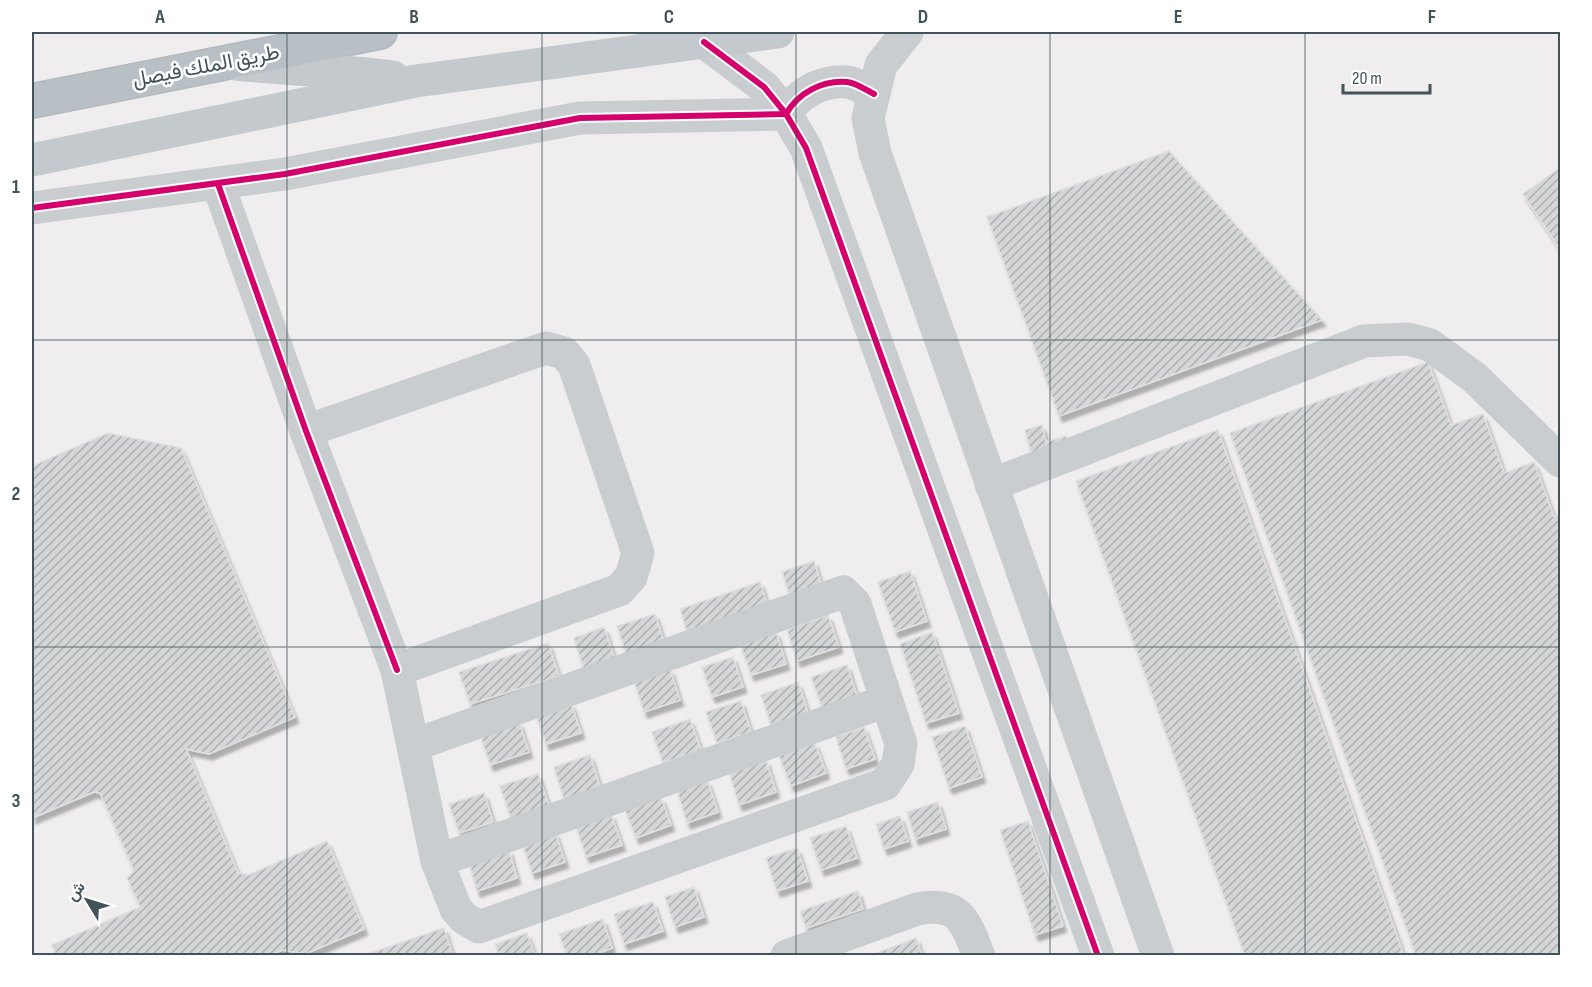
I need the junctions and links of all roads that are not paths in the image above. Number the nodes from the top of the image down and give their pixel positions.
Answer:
1 (380, 32) edge
2 (778, 32) edge
3 (907, 32) edge
4 (704, 42) junction
5 (225, 63) junction
6 (416, 81) junction
7 (874, 94) junction
8 (32, 101) edge
9 (786, 114) junction
10 (32, 160) edge
11 (218, 184) junction
12 (32, 208) edge
13 (306, 431) junction
14 (1560, 461) edge
15 (991, 484) junction
16 (397, 670) junction
17 (886, 701) junction
18 (414, 745) junction
19 (437, 861) junction
20 (787, 956) edge
21 (979, 956) edge
22 (1098, 956) edge
23 (1158, 956) edge

1 - 5 highway, طريق الملك فيصل
2 - 4 main road
3 - 7 street
4 - 6 main road
4 - 9 street
5 - 6 main road
5 - 8 highway, طريق الملك فيصل
6 - 10 main road
7 - 9 street
7 - 15 street
9 - 11 street
9 - 22 street
11 - 12 street
11 - 13 street
13 - 16 street
13 - 16 street
14 - 15 street
15 - 23 street
16 - 18 street
17 - 18 street
17 - 19 street
17 - 19 street
18 - 19 street
20 - 21 street

